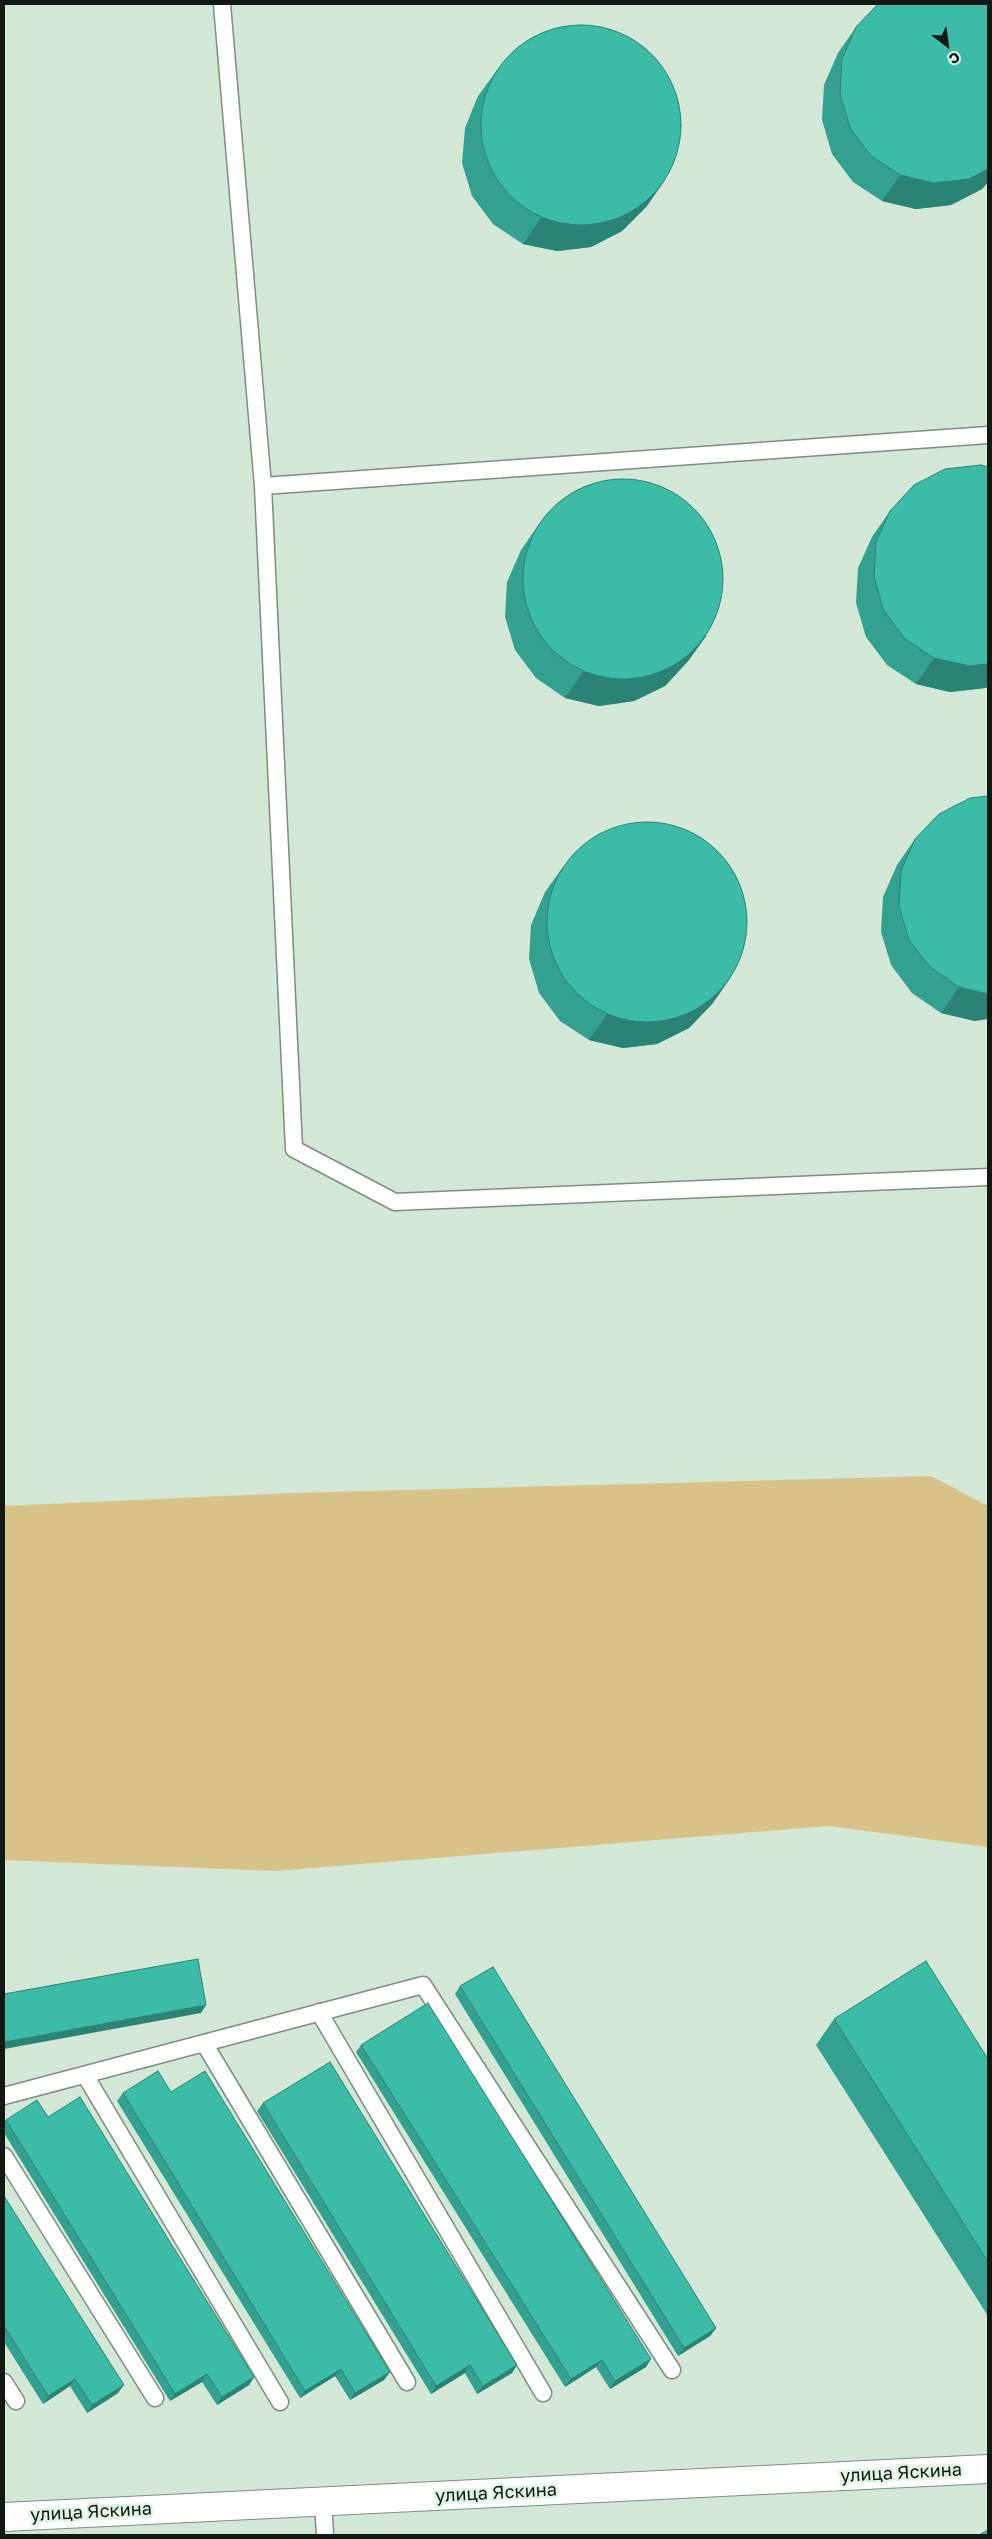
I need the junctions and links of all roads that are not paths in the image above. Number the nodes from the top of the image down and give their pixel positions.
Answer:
1 (222, 4) edge
2 (988, 435) edge
3 (263, 486) junction
4 (988, 1177) edge
5 (319, 2012) junction
6 (204, 2043) junction
7 (85, 2075) junction
8 (4, 2096) edge
9 (4, 2156) edge
10 (672, 2370) dead end
11 (4, 2382) edge
12 (407, 2382) dead end
13 (543, 2393) dead end
14 (154, 2398) dead end
15 (16, 2402) dead end
16 (280, 2402) dead end
17 (988, 2469) edge
18 (323, 2501) junction
19 (4, 2516) edge
20 (324, 2535) edge

1 - 3 lane
2 - 3 lane
3 - 4 lane
5 - 6 lane
5 - 10 lane
5 - 13 lane
6 - 7 lane
6 - 12 lane
7 - 8 lane
7 - 16 lane
9 - 14 lane
11 - 15 lane
17 - 18 street, улица Яскина
18 - 19 street, улица Яскина
18 - 20 lane

